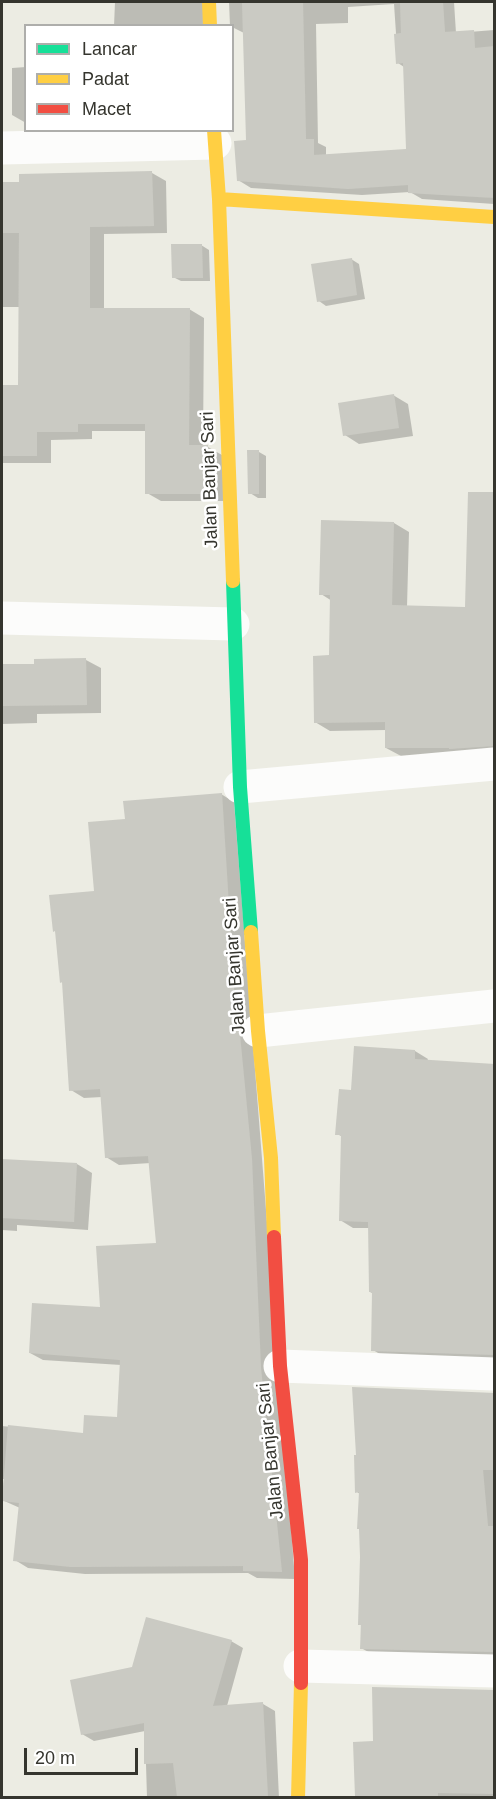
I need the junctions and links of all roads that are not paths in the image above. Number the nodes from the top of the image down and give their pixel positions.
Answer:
1 (209, 2) edge
2 (210, 24) edge
3 (214, 137) edge
4 (2, 148) edge
5 (219, 199) junction
6 (495, 217) edge
7 (2, 618) edge
8 (233, 624) junction
9 (495, 764) edge
10 (240, 787) junction
11 (495, 1006) edge
12 (258, 1031) junction
13 (280, 1366) junction
14 (495, 1374) edge
15 (300, 1665) junction
16 (495, 1671) edge
17 (298, 1797) edge

1 - 2 street
3 - 4 street
3 - 5 street, Jalan Banjar Sari
5 - 6 street
5 - 8 street, Jalan Banjar Sari
7 - 8 street
8 - 10 street, Jalan Banjar Sari
9 - 10 street
10 - 12 street, Jalan Banjar Sari
11 - 12 street
12 - 13 street, Jalan Banjar Sari
13 - 14 street
13 - 15 street, Jalan Banjar Sari
15 - 16 street
15 - 17 street, Jalan Banjar Sari

